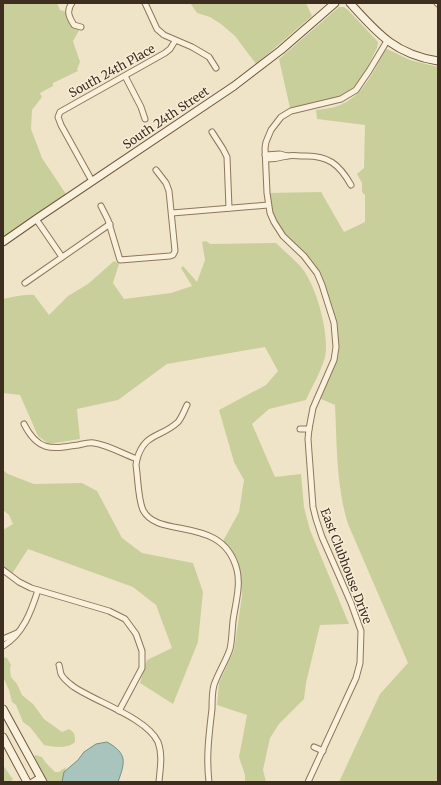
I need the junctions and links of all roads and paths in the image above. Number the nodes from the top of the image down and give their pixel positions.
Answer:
1 (72, 3) edge
2 (145, 3) edge
3 (335, 3) edge
4 (350, 3) edge
5 (81, 27) dead end
6 (175, 41) junction
7 (387, 41) junction
8 (438, 61) edge
9 (216, 68) dead end
10 (125, 76) junction
11 (145, 119) dead end
12 (212, 132) dead end
13 (266, 157) junction
14 (156, 170) dead end
15 (92, 181) junction
16 (350, 185) dead end
17 (268, 205) junction
18 (101, 206) dead end
19 (230, 208) junction
20 (172, 213) junction
21 (36, 219) junction
22 (110, 224) junction
23 (3, 242) edge
24 (62, 257) junction
25 (25, 283) dead end
26 (187, 405) dead end
27 (24, 424) dead end
28 (300, 429) dead end
29 (308, 429) junction
30 (137, 459) junction
31 (3, 570) edge
32 (38, 590) junction
33 (18, 632) junction
34 (3, 639) edge
35 (3, 646) edge
36 (59, 665) dead end
37 (3, 709) edge
38 (119, 711) junction
39 (3, 737) edge
40 (314, 747) dead end
41 (323, 751) junction
42 (41, 780) edge
43 (27, 782) edge
44 (32, 782) edge
45 (159, 782) edge
46 (209, 782) edge
47 (308, 782) edge

1 - 5 street
2 - 6 street
3 - 15 street, South 24th Street
4 - 7 street
6 - 9 street
6 - 10 street, South 24th Place
7 - 8 street
7 - 13 street, East Clubhouse Drive
10 - 11 street
10 - 15 street, South 24th Place
12 - 19 street
13 - 16 street
13 - 17 street, East Clubhouse Drive
14 - 20 street
15 - 21 street, South 24th Street
17 - 19 street
17 - 29 street, East Clubhouse Drive
18 - 22 street
19 - 20 street
20 - 22 street
21 - 23 street, South 24th Street
21 - 24 street
22 - 24 street
24 - 25 street
26 - 30 street
27 - 30 street
28 - 29 street
29 - 41 street, East Clubhouse Drive
30 - 46 street
31 - 32 street
32 - 33 street
32 - 38 street
33 - 34 street
33 - 35 street
36 - 38 street
37 - 42 street
38 - 45 street
39 - 43 street
40 - 41 street
41 - 47 street, East Clubhouse Drive
42 - 44 street

